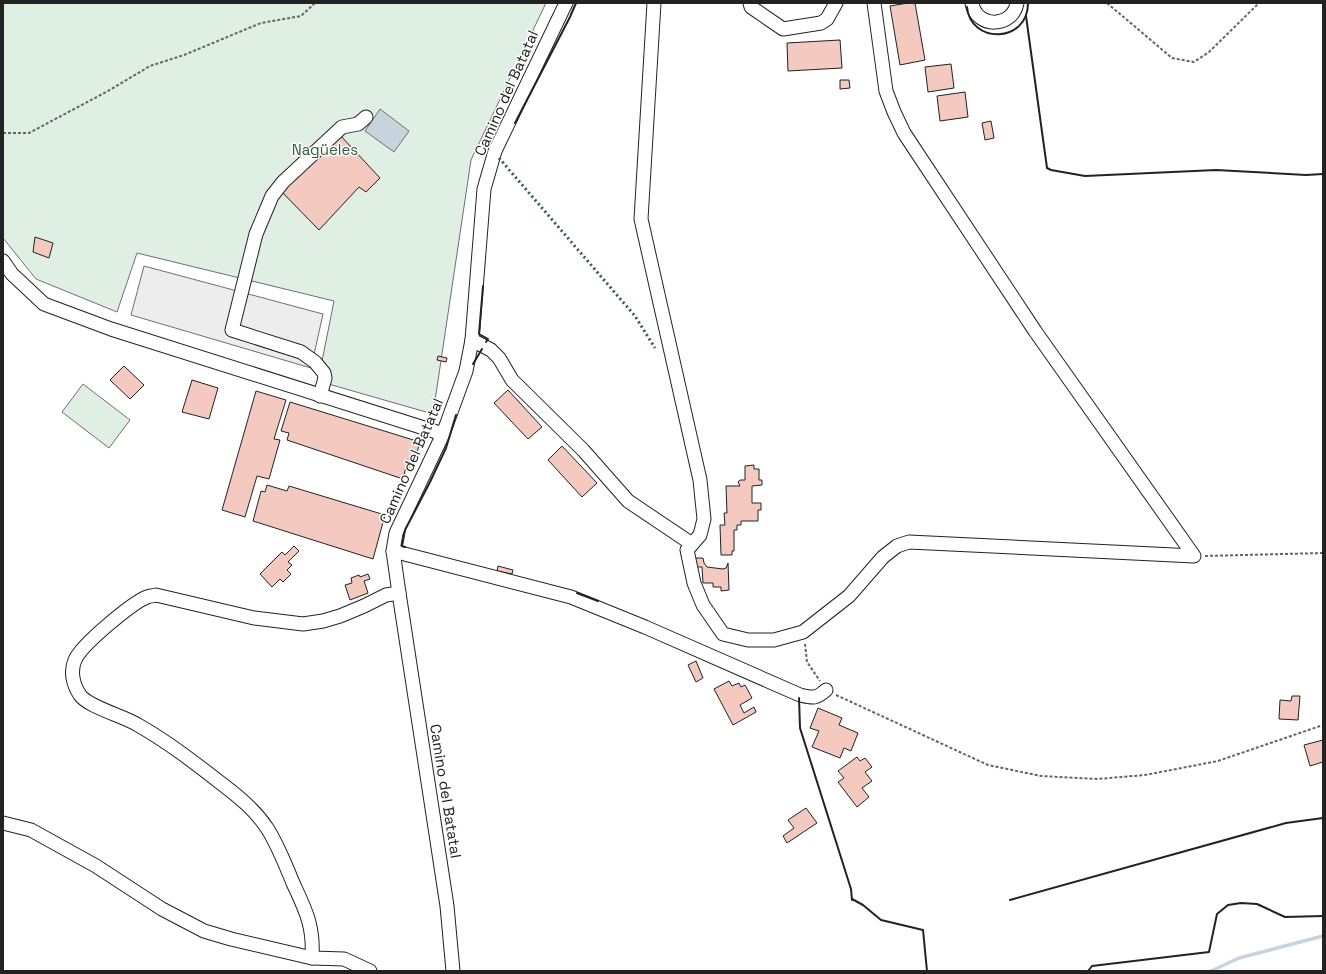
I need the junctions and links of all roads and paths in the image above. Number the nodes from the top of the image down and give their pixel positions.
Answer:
1 (315, 3) edge
2 (566, 3) edge
3 (654, 3) edge
4 (750, 3) edge
5 (836, 3) edge
6 (874, 3) edge
7 (972, 3) edge
8 (1017, 3) edge
9 (1107, 3) edge
10 (1259, 3) edge
11 (366, 117) dead end
12 (3, 133) edge
13 (3, 261) edge
14 (472, 340) junction
15 (320, 396) junction
16 (443, 434) junction
17 (692, 544) junction
18 (393, 551) junction
19 (1323, 553) edge
20 (1194, 556) junction
21 (399, 593) junction
22 (803, 632) junction
23 (826, 690) junction
24 (1323, 725) edge
25 (3, 823) edge
26 (312, 958) junction
27 (370, 971) edge
28 (454, 971) edge

1 - 12 path
2 - 14 street, Camino del Batatal
3 - 17 street
4 - 5 street
6 - 20 street
7 - 8 street
9 - 10 path
11 - 15 street
13 - 15 street
14 - 16 street, Camino del Batatal
14 - 17 street
15 - 16 street
16 - 18 street, Camino del Batatal
17 - 22 street
18 - 21 street, Camino del Batatal
18 - 23 street
19 - 20 path
20 - 22 street
21 - 26 street
21 - 28 street, Camino del Batatal
22 - 23 path
23 - 24 path
25 - 26 street
26 - 27 street

